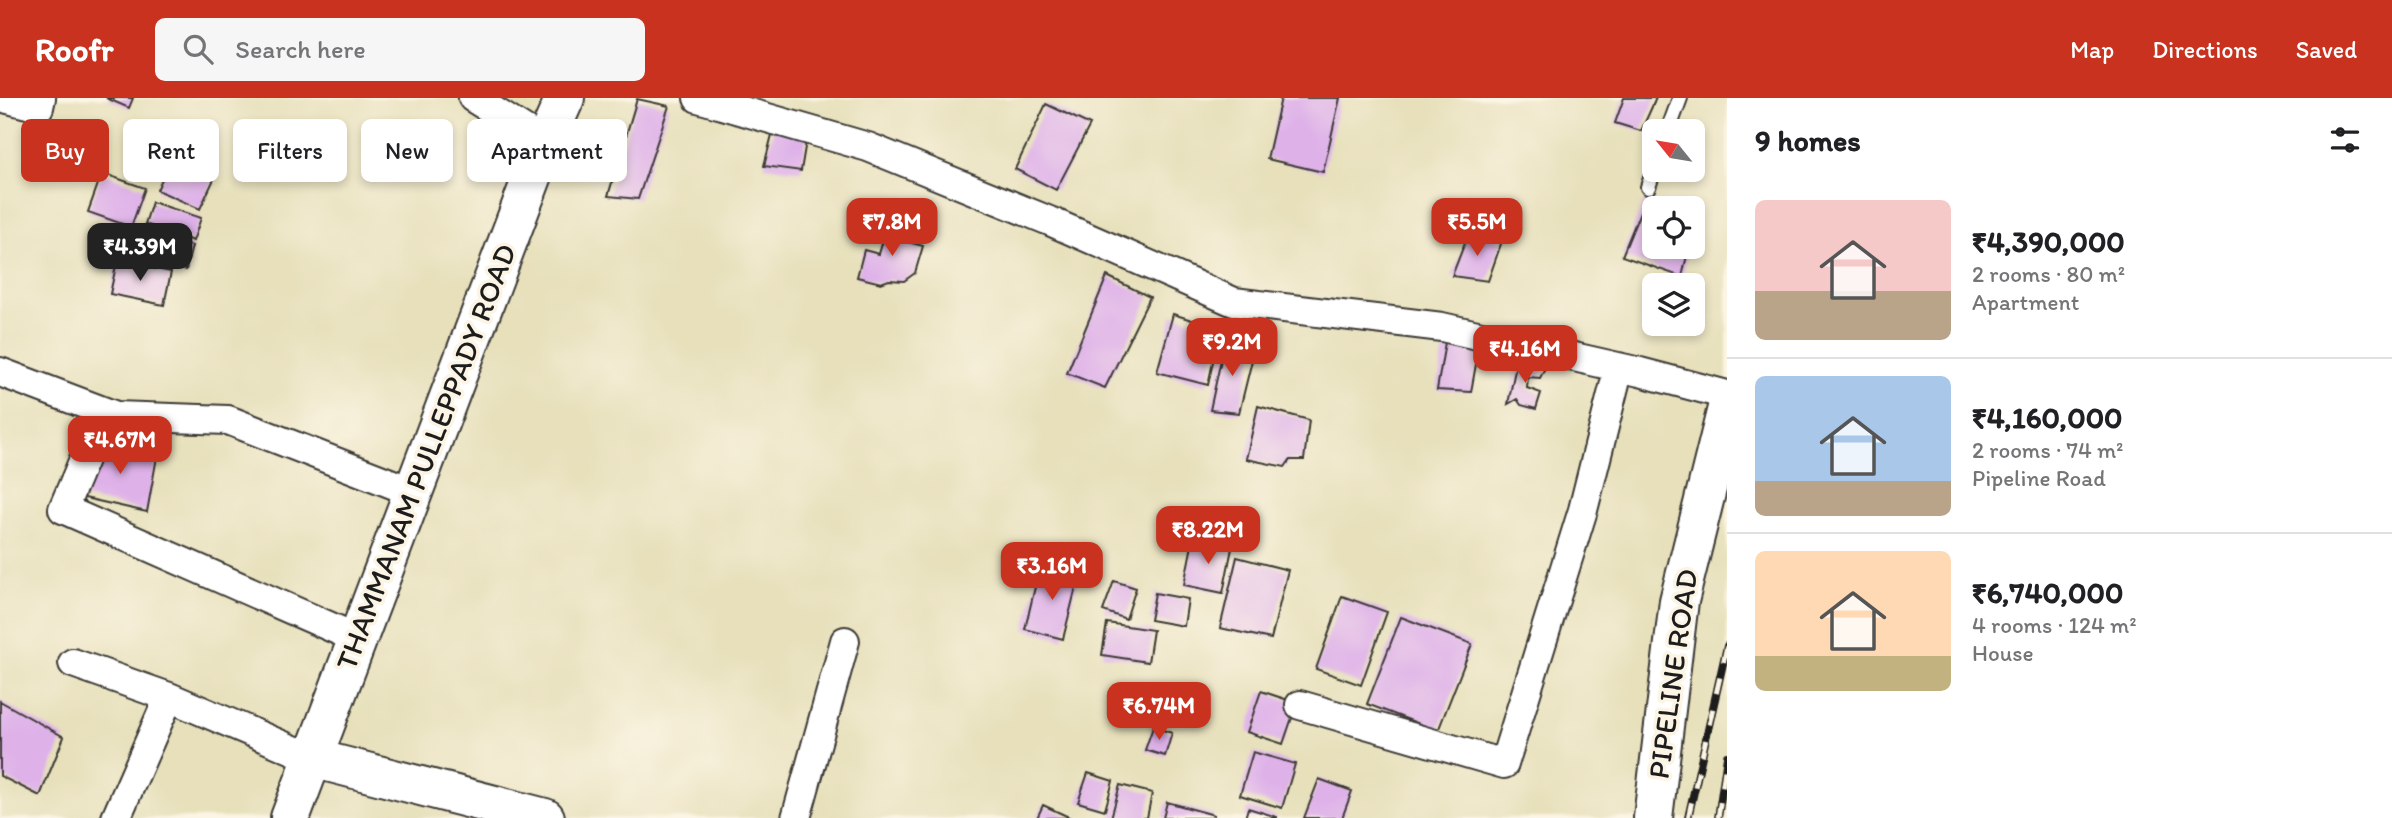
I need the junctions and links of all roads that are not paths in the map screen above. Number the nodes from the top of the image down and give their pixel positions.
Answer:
1 (4, 98) edge
2 (41, 98) edge
3 (473, 98) edge
4 (565, 98) edge
5 (698, 98) edge
6 (1680, 98) edge
7 (507, 119) edge
8 (556, 119) edge
9 (1672, 119) edge
10 (530, 182) edge
11 (1650, 182) edge
12 (1648, 187) dead end
13 (1619, 367) junction
14 (0, 372) edge
15 (1727, 395) edge
16 (1727, 408) edge
17 (104, 412) junction
18 (413, 492) junction
19 (358, 639) junction
20 (845, 641) dead end
21 (74, 663) dead end
22 (169, 697) junction
23 (1300, 705) dead end
24 (312, 758) junction
25 (116, 818) edge
26 (290, 818) edge
27 (545, 818) edge
28 (796, 818) edge
29 (1653, 818) edge

1 - 2 street
3 - 7 street
4 - 8 main road, THAMMANAM PULLEPPADY ROAD
5 - 13 street
6 - 9 lane
10 - 18 main road, THAMMANAM PULLEPPADY ROAD
11 - 12 lane
13 - 15 street
13 - 23 street
14 - 17 street
16 - 29 main road, PIPELINE ROAD
17 - 18 street
17 - 19 street
18 - 19 main road, THAMMANAM PULLEPPADY ROAD
19 - 24 main road, THAMMANAM PULLEPPADY ROAD
20 - 28 street
21 - 22 street
22 - 24 street
22 - 25 street
24 - 26 main road, THAMMANAM PULLEPPADY ROAD
24 - 27 main road

